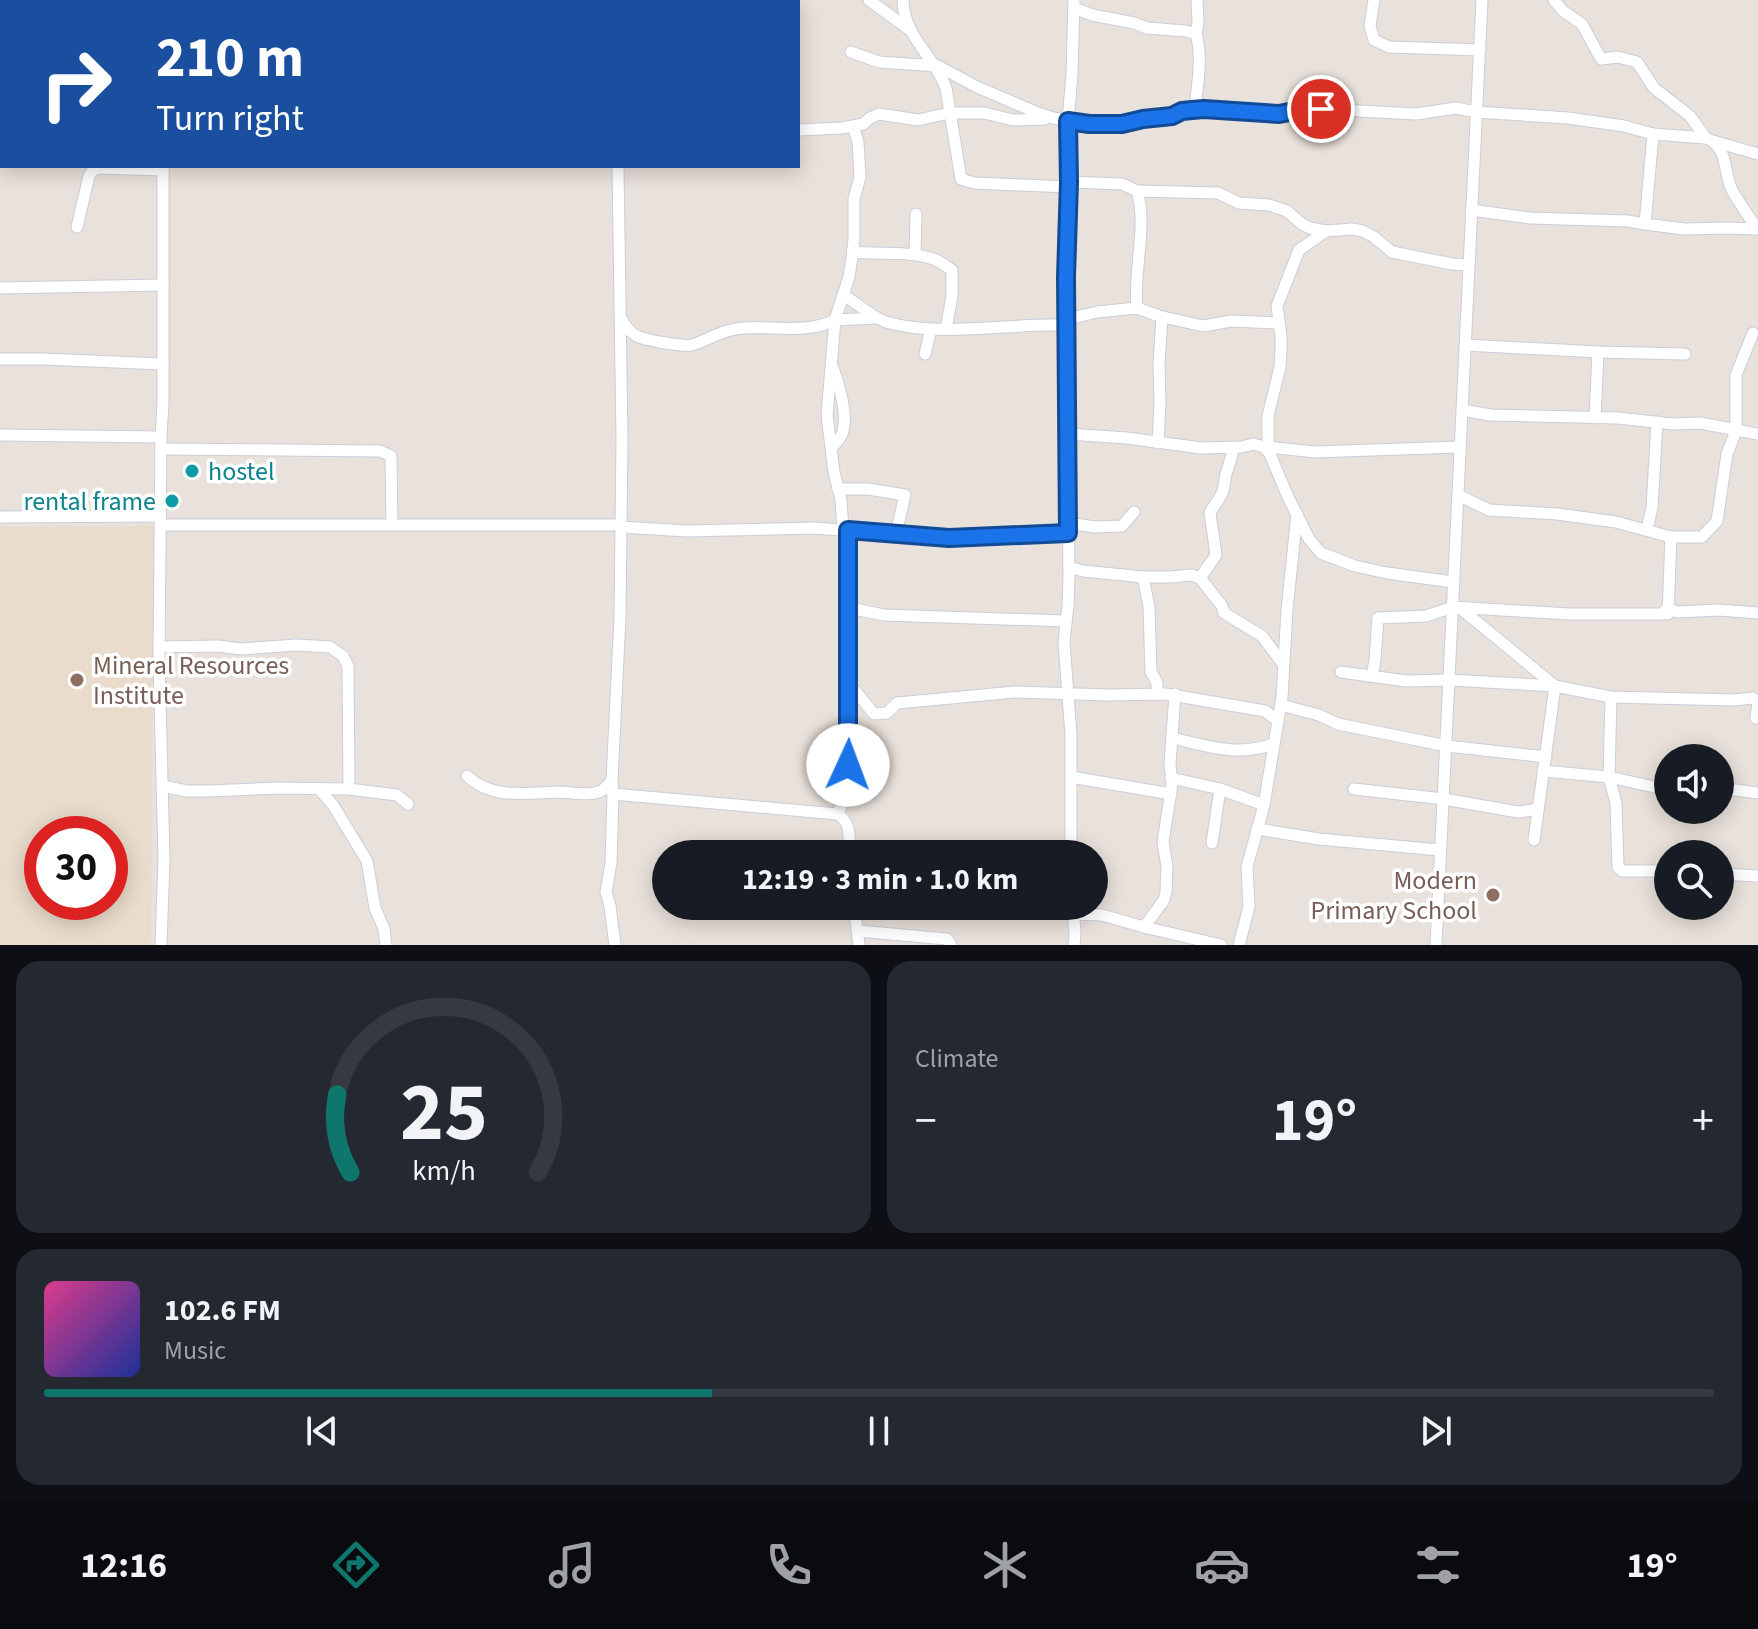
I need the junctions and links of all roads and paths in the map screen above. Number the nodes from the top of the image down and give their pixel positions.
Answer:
1 (869, 0) edge
2 (903, 0) edge
3 (1197, 0) edge
4 (1374, 0) edge
5 (1482, 0) edge
6 (1554, 0) edge
7 (1074, 4) edge
8 (912, 32) junction
9 (1196, 34) junction
10 (1480, 50) junction
11 (851, 52) dead end
12 (934, 65) junction
13 (1195, 110) junction
14 (1476, 112) junction
15 (949, 113) junction
16 (1053, 118) junction
17 (1068, 121) junction
18 (853, 126) junction
19 (800, 130) edge
20 (1653, 134) junction
21 (1710, 140) junction
22 (1758, 154) edge
23 (163, 168) edge
24 (618, 168) edge
25 (1069, 185) junction
26 (1137, 191) junction
27 (1471, 210) junction
28 (916, 214) dead end
29 (1645, 224) junction
30 (77, 227) dead end
31 (1326, 231) junction
32 (853, 252) junction
33 (915, 255) junction
34 (1469, 265) junction
35 (163, 285) junction
36 (0, 288) edge
37 (843, 295) junction
38 (1137, 308) junction
39 (1162, 317) junction
40 (620, 318) junction
41 (876, 318) junction
42 (835, 320) junction
43 (1068, 322) junction
44 (1279, 323) junction
45 (931, 329) junction
46 (946, 329) junction
47 (1753, 333) dead end
48 (1465, 345) junction
49 (1598, 352) junction
50 (925, 354) dead end
51 (1685, 354) dead end
52 (0, 359) edge
53 (163, 364) junction
54 (832, 364) junction
55 (1463, 410) junction
56 (1595, 418) junction
57 (1657, 422) junction
58 (1736, 431) junction
59 (843, 433) junction
60 (829, 434) junction
61 (1067, 434) junction
62 (1758, 434) edge
63 (0, 435) edge
64 (161, 443) junction
65 (1158, 443) junction
66 (832, 447) junction
67 (1233, 447) junction
68 (1459, 447) junction
69 (1267, 449) junction
70 (838, 489) junction
71 (1458, 495) junction
72 (1134, 512) dead end
73 (1297, 513) junction
74 (0, 517) edge
75 (160, 521) junction
76 (392, 525) junction
77 (621, 526) junction
78 (1068, 528) junction
79 (1647, 529) junction
80 (846, 530) junction
81 (896, 534) junction
82 (1671, 537) junction
83 (1069, 567) junction
84 (1143, 577) junction
85 (1200, 578) junction
86 (1453, 582) junction
87 (1456, 607) junction
88 (849, 608) junction
89 (1668, 611) junction
90 (1758, 613) edge
91 (1066, 621) junction
92 (159, 647) junction
93 (1284, 664) junction
94 (1341, 672) dead end
95 (1372, 676) junction
96 (1449, 680) junction
97 (849, 683) junction
98 (1555, 686) junction
99 (1069, 693) junction
100 (1157, 694) junction
101 (1175, 694) junction
102 (1611, 697) junction
103 (1281, 705) junction
104 (1756, 718) dead end
105 (1277, 720) junction
106 (1172, 738) junction
107 (1273, 744) junction
108 (1447, 746) junction
109 (1546, 757) junction
110 (1543, 771) junction
111 (467, 776) dead end
112 (1071, 777) junction
113 (1609, 777) junction
114 (1171, 778) junction
115 (612, 780) junction
116 (162, 786) junction
117 (1654, 787) edge
118 (319, 789) junction
119 (349, 789) junction
120 (1220, 789) junction
121 (1354, 789) dead end
122 (1734, 790) edge
123 (1758, 793) edge
124 (613, 794) junction
125 (1171, 794) junction
126 (1444, 799) junction
127 (408, 804) dead end
128 (1264, 805) junction
129 (1538, 807) junction
130 (837, 814) junction
131 (1257, 829) junction
132 (849, 840) edge
133 (1071, 840) edge
134 (1534, 840) dead end
135 (1212, 843) dead end
136 (1440, 850) junction
137 (1654, 872) edge
138 (1734, 875) edge
139 (1758, 876) edge
140 (1108, 917) edge
141 (856, 920) edge
142 (1074, 920) edge
143 (1144, 927) junction
144 (858, 931) junction
145 (161, 945) edge
146 (386, 945) edge
147 (615, 945) edge
148 (859, 945) edge
149 (951, 945) edge
150 (1074, 945) edge
151 (1221, 945) edge
152 (1239, 945) edge
153 (1436, 945) edge

1 - 8 street
2 - 8 street
3 - 9 street
4 - 10 street
5 - 10 street
6 - 21 street
7 - 9 street
7 - 17 street
8 - 12 street
9 - 13 street
10 - 14 street
11 - 12 street
12 - 15 street
12 - 16 street
13 - 14 street
13 - 17 street
14 - 20 street
14 - 27 street
15 - 16 street
15 - 18 street
15 - 25 street
16 - 17 street
17 - 25 street
18 - 19 street
18 - 32 street
20 - 21 street
20 - 29 street
21 - 22 street
21 - 29 street
23 - 30 street
23 - 35 street
24 - 40 street
25 - 26 street
25 - 43 street
26 - 31 street
26 - 38 street
27 - 29 street
27 - 34 street
28 - 33 street
31 - 34 street
31 - 44 street
32 - 33 street
32 - 37 street
33 - 46 street
34 - 48 street
35 - 36 street
35 - 53 street
37 - 41 street
37 - 42 street
38 - 39 street
38 - 43 street
39 - 44 street
39 - 65 street
40 - 42 street
40 - 77 street
41 - 42 street
41 - 45 street
42 - 54 street
43 - 46 street
43 - 61 street
44 - 69 street
45 - 46 street
45 - 50 street
47 - 58 street
48 - 49 street
48 - 55 street
49 - 51 street
49 - 56 street
52 - 53 street
53 - 64 street
54 - 59 street
54 - 60 street
55 - 56 street
55 - 68 street
56 - 57 street
57 - 58 street
57 - 79 street
58 - 62 street
58 - 82 street
59 - 60 street
59 - 66 street
60 - 66 street
61 - 65 street
61 - 78 street
63 - 64 street
64 - 75 street
64 - 76 street
65 - 67 street
66 - 70 street
67 - 69 street
67 - 85 street
68 - 69 street
68 - 71 street
69 - 73 street
70 - 80 street
70 - 81 street
71 - 79 street
71 - 86 street
72 - 78 street
73 - 86 street
73 - 93 street
74 - 75 street
75 - 76 street
75 - 92 street
76 - 77 street
77 - 80 street
77 - 115 street
78 - 81 street
78 - 83 street
79 - 82 street
80 - 81 street
80 - 88 street
82 - 89 street
83 - 84 street
83 - 91 street
84 - 85 street
84 - 100 street
85 - 93 street
86 - 87 street
87 - 89 street
87 - 95 street
87 - 96 street
87 - 98 street
88 - 91 street
88 - 97 street
89 - 90 street
91 - 99 street
92 - 116 street
92 - 119 street
93 - 103 street
94 - 95 street
95 - 96 street
96 - 98 street
96 - 108 street
97 - 99 street
97 - 130 street
98 - 102 street
98 - 109 street
99 - 100 street
99 - 112 street
100 - 101 street
101 - 105 street
101 - 106 street
102 - 104 street
102 - 113 street
103 - 105 street
103 - 108 street
105 - 107 street
106 - 107 street
106 - 114 street
107 - 128 street
108 - 109 street
108 - 126 street
109 - 110 street
110 - 113 street
110 - 129 street
111 - 115 street
112 - 125 street
112 - 133 street
113 - 117 street
113 - 137 street
114 - 120 street
114 - 125 street
115 - 124 street
116 - 118 street
116 - 145 street
118 - 119 street
118 - 146 street
119 - 127 street
120 - 128 street
120 - 135 street
121 - 126 street
122 - 123 street
124 - 130 street
124 - 147 street
125 - 143 street
126 - 129 street
126 - 136 street
128 - 131 street
129 - 134 street
130 - 132 street
131 - 136 street
131 - 152 street
136 - 153 street
138 - 139 street
140 - 143 street
141 - 144 street
142 - 150 street
143 - 151 street
144 - 148 street
144 - 149 street

